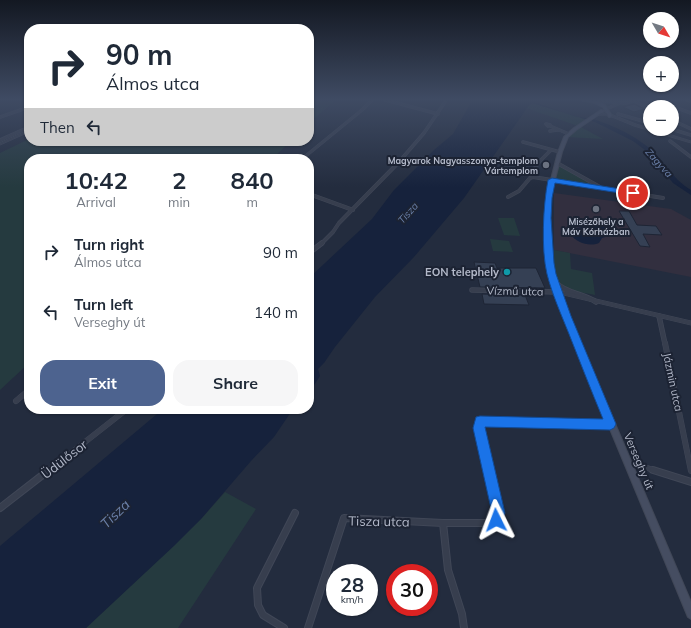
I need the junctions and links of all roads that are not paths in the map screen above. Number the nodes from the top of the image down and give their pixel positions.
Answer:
1 (340, 128) edge
2 (427, 128) edge
3 (553, 128) edge
4 (576, 128) edge
5 (648, 128) edge
6 (24, 129) edge
7 (556, 130) junction
8 (550, 131) dead end
9 (679, 131) edge
10 (24, 133) edge
11 (691, 135) edge
12 (567, 136) junction
13 (1, 138) edge
14 (670, 141) dead end
15 (523, 142) dead end
16 (691, 142) edge
17 (0, 144) edge
18 (551, 150) junction
19 (560, 151) junction
20 (684, 152) junction
21 (691, 152) edge
22 (308, 154) edge
23 (691, 157) edge
24 (557, 162) junction
25 (533, 177) junction
26 (552, 180) junction
27 (602, 188) junction
28 (314, 196) edge
29 (508, 197) dead end
30 (663, 198) dead end
31 (353, 210) junction
32 (314, 249) edge
33 (553, 280) junction
34 (472, 290) dead end
35 (557, 292) junction
36 (596, 302) junction
37 (659, 316) junction
38 (691, 324) edge
39 (24, 394) edge
40 (16, 401) dead end
41 (121, 414) edge
42 (610, 424) junction
43 (627, 460) junction
44 (691, 471) edge
45 (691, 482) edge
46 (0, 508) edge
47 (294, 514) dead end
48 (444, 523) junction
49 (691, 614) edge
50 (284, 628) edge
51 (308, 628) edge
52 (464, 628) edge

1 - 22 street
2 - 31 street
3 - 7 street
4 - 12 main road
5 - 16 street
6 - 13 street
7 - 8 street
7 - 12 street
9 - 11 street
10 - 17 street
12 - 19 main road, Verseghy út
14 - 20 street
15 - 18 street
18 - 19 street
18 - 25 street
19 - 24 main road, Verseghy út
20 - 21 street
20 - 23 street
24 - 26 main road, Verseghy út
24 - 27 street
25 - 26 street
25 - 29 street
26 - 27 street
26 - 33 main road, Verseghy út
27 - 30 street
28 - 31 street
31 - 32 street
33 - 35 main road, Verseghy út
33 - 36 street
34 - 35 street, Vízmű utca
35 - 36 street
35 - 42 main road, Verseghy út
36 - 37 street
37 - 38 street
37 - 44 street, Jázmin utca
39 - 40 street
41 - 46 street, Üdülősor
42 - 43 main road, Verseghy út
42 - 48 street, Tisza utca
43 - 45 street
43 - 49 main road, Verseghy út
47 - 50 street
48 - 51 street, Tisza utca
48 - 52 street

